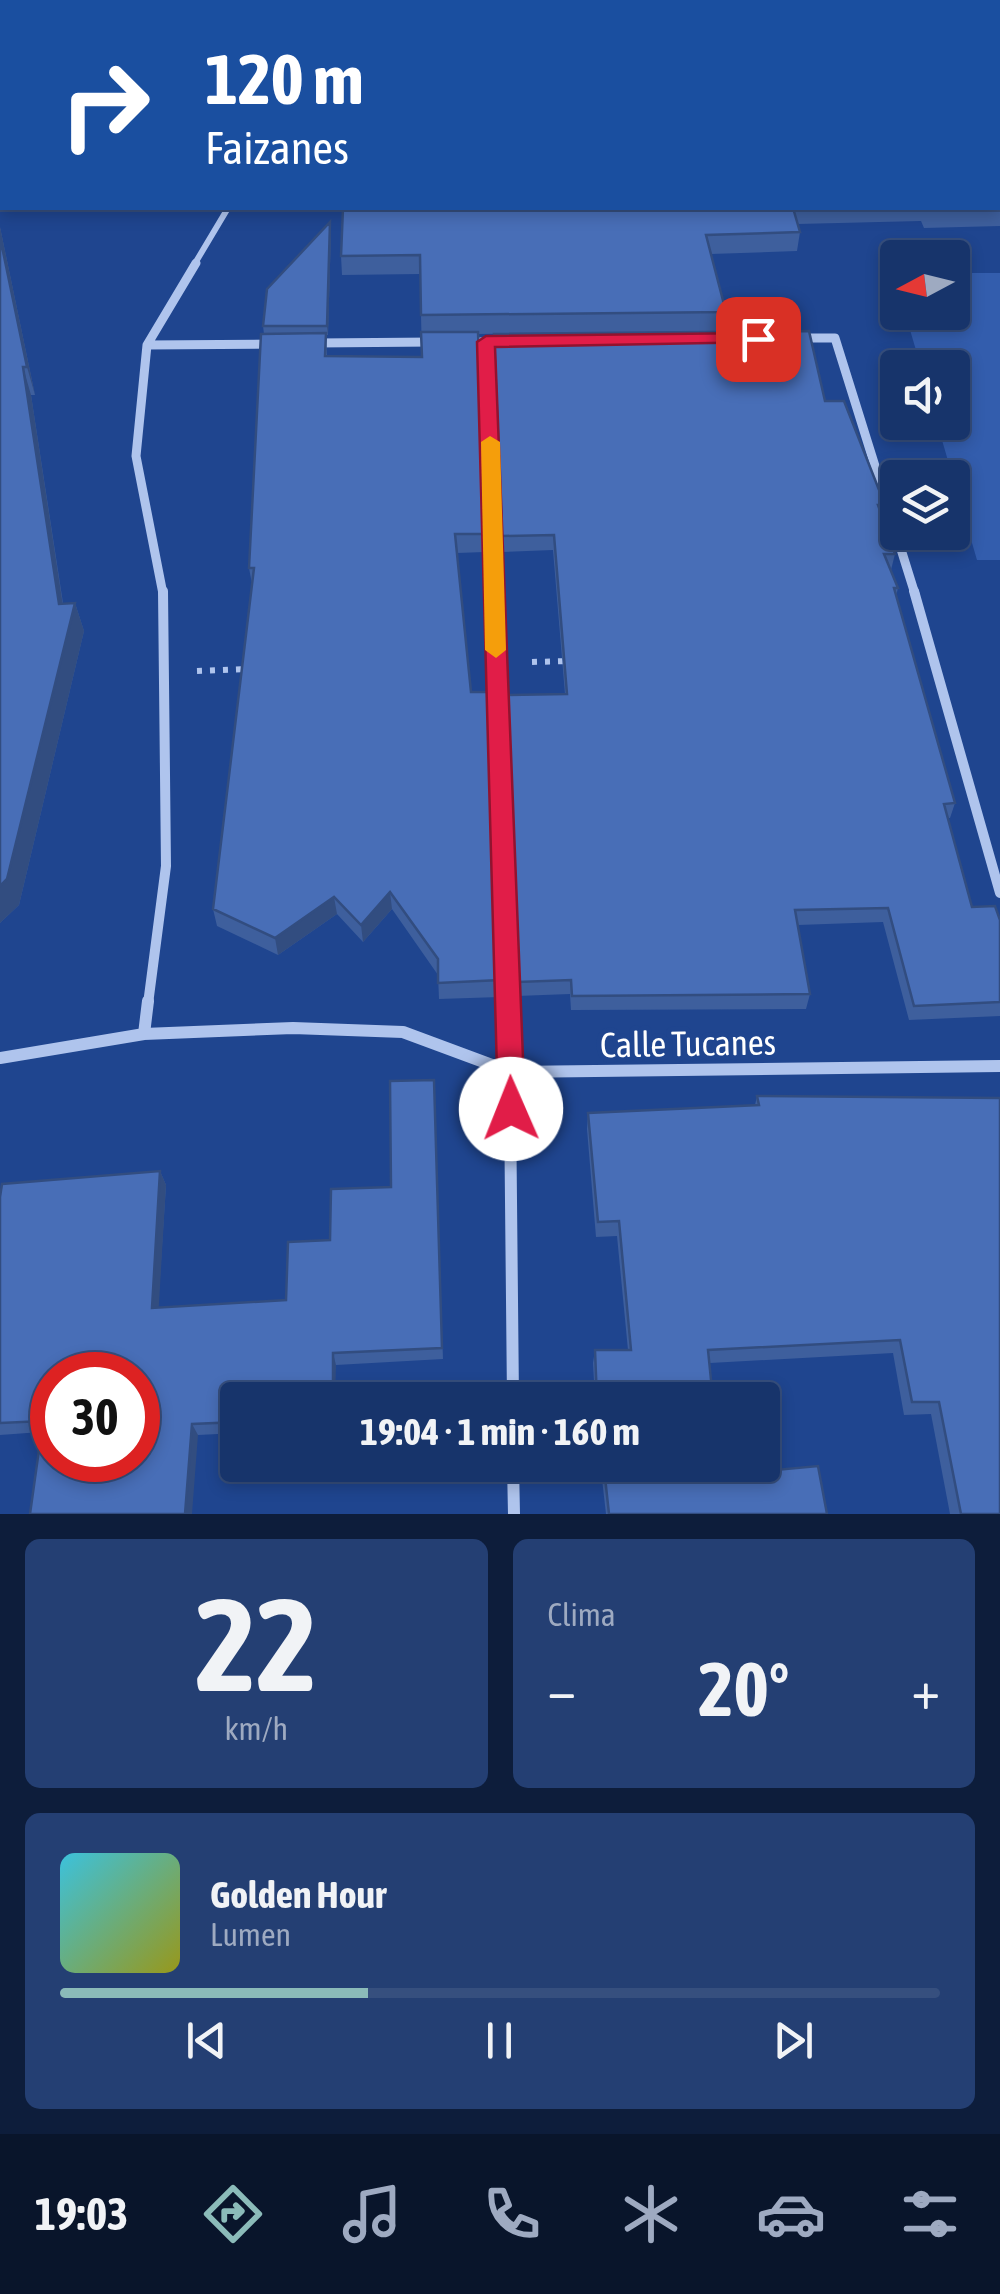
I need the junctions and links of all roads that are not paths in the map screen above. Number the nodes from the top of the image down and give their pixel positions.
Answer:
1 (227, 210) edge
2 (796, 338) edge
3 (486, 342) junction
4 (506, 342) edge
5 (287, 344) edge
6 (307, 344) edge
7 (147, 345) junction
8 (1000, 893) edge
9 (144, 1034) junction
10 (0, 1058) edge
11 (1000, 1066) edge
12 (511, 1072) junction
13 (513, 1382) edge
14 (513, 1482) edge
15 (514, 1514) edge

1 - 7 street
2 - 8 street
3 - 4 street
3 - 6 street
3 - 12 street
5 - 7 street
7 - 9 street
9 - 10 street, Calle Tucanes
9 - 12 street, Calle Tucanes
11 - 12 street, Calle Tucanes
12 - 13 street
14 - 15 street

